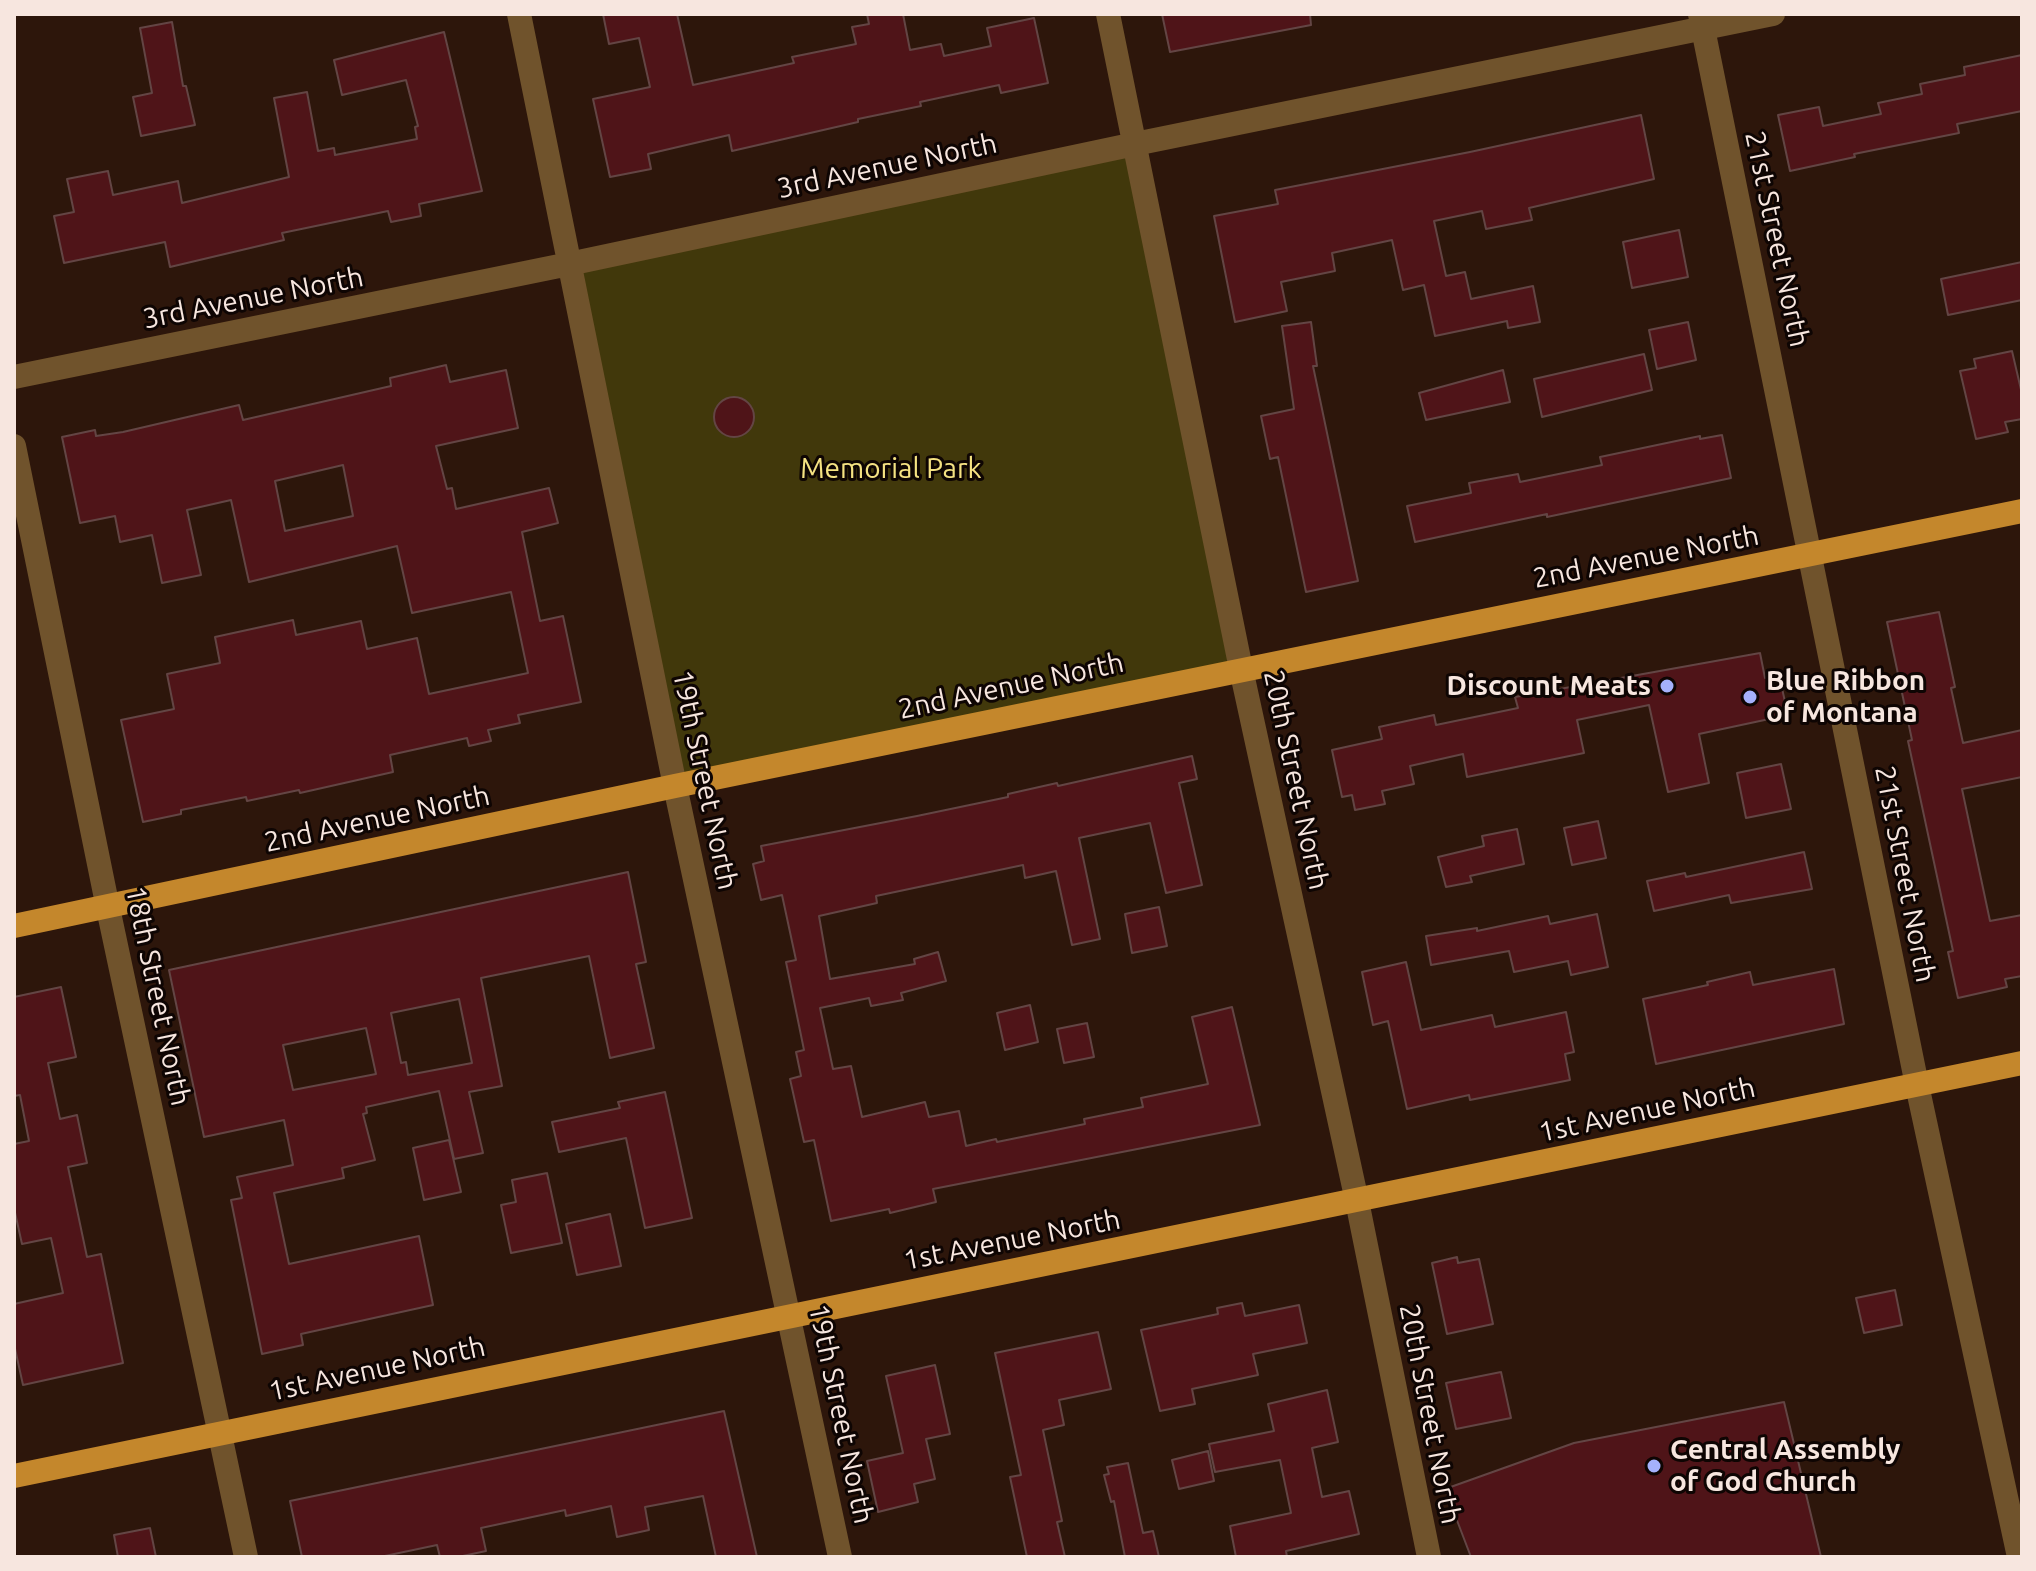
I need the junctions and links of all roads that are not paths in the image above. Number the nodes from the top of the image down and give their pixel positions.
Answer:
1 (519, 14) edge
2 (1108, 14) edge
3 (1773, 14) edge
4 (1701, 21) edge
5 (1135, 144) junction
6 (569, 264) junction
7 (14, 377) edge
8 (14, 446) edge
9 (2022, 511) edge
10 (1811, 555) junction
11 (1241, 669) junction
12 (675, 786) junction
13 (108, 908) junction
14 (14, 926) edge
15 (2022, 1063) edge
16 (1917, 1085) junction
17 (1357, 1201) junction
18 (789, 1315) junction
19 (220, 1432) junction
20 (14, 1476) edge
21 (246, 1557) edge
22 (840, 1557) edge
23 (1429, 1557) edge
24 (2019, 1557) edge

1 - 6 street, 19th Street North
2 - 5 street, 20th Street North
3 - 4 street, 3rd Avenue North
4 - 5 street, 3rd Avenue North
4 - 10 street, 21st Street North
5 - 6 street, 3rd Avenue North
5 - 11 street, 20th Street North
6 - 7 street, 3rd Avenue North
6 - 12 street, 19th Street North
8 - 13 street, 18th Street North
9 - 10 main road, 2nd Avenue North
10 - 11 main road, 2nd Avenue North
10 - 16 street, 21st Street North
11 - 12 main road, 2nd Avenue North
11 - 17 street, 20th Street North
12 - 13 main road, 2nd Avenue North
12 - 18 street, 19th Street North
13 - 14 main road, 2nd Avenue North
13 - 19 street, 18th Street North
15 - 16 main road, 1st Avenue North
16 - 17 main road, 1st Avenue North
16 - 24 street, 21st Street North
17 - 18 main road, 1st Avenue North
17 - 23 street, 20th Street North
18 - 19 main road, 1st Avenue North
18 - 22 street, 19th Street North
19 - 20 main road, 1st Avenue North
19 - 21 street, 18th Street North

